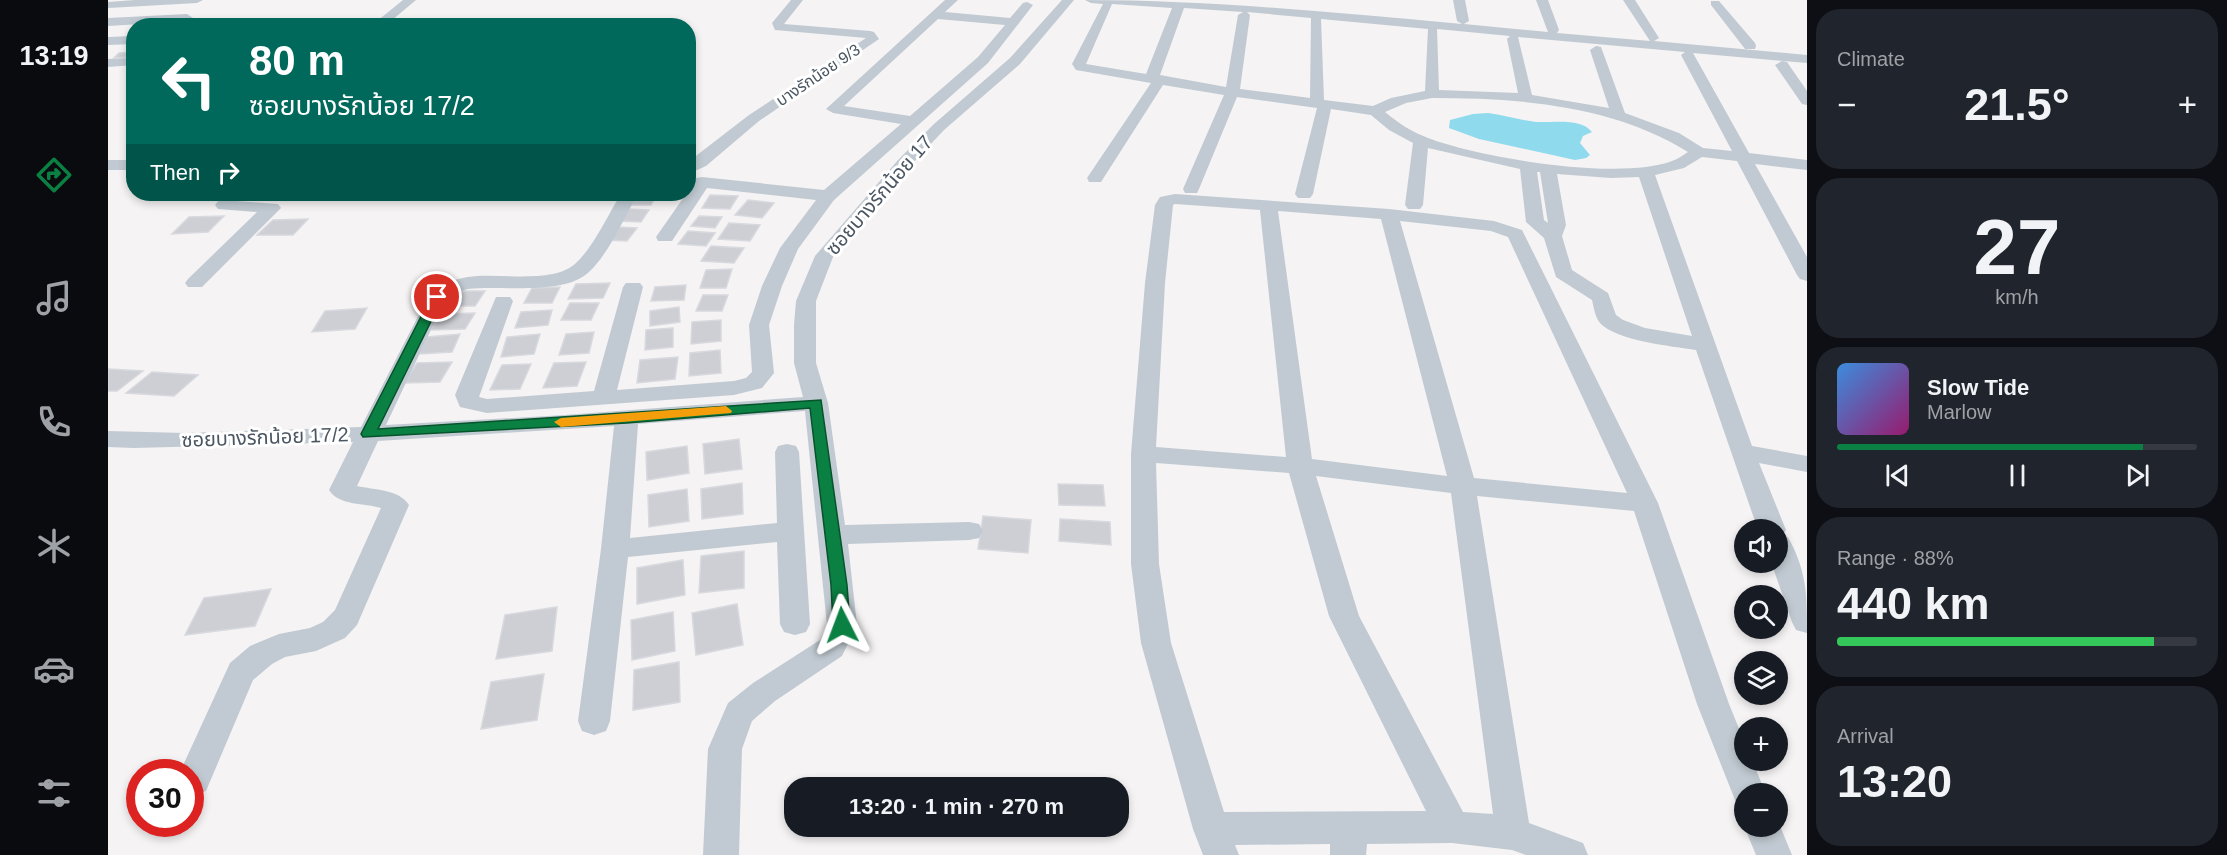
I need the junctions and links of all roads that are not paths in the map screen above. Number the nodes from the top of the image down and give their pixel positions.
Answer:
1 (197, 0) edge
2 (410, 0) edge
3 (797, 0) edge
4 (952, 0) edge
5 (1074, 0) edge
6 (1459, 0) edge
7 (1542, 0) edge
8 (1629, 0) edge
9 (1231, 3) edge
10 (1715, 3) dead end
11 (111, 4) edge
12 (1027, 5) dead end
13 (1107, 6) dead end
14 (1178, 8) dead end
15 (934, 15) junction
16 (1244, 15) dead end
17 (1398, 16) dead end
18 (387, 18) edge
19 (1317, 20) dead end
20 (126, 21) edge
21 (1463, 21) junction
22 (108, 22) edge
23 (1014, 22) junction
24 (1553, 30) junction
25 (1432, 31) dead end
26 (1653, 38) junction
27 (1513, 39) dead end
28 (126, 40) edge
29 (108, 41) edge
30 (1750, 46) junction
31 (1596, 51) dead end
32 (1807, 51) edge
33 (1688, 55) dead end
34 (1807, 59) edge
35 (126, 62) edge
36 (108, 63) edge
37 (1782, 65) dead end
38 (1156, 78) junction
39 (1232, 92) junction
40 (1432, 94) junction
41 (1526, 99) junction
42 (1807, 101) edge
43 (1321, 104) junction
44 (1376, 111) junction
45 (1619, 116) junction
46 (912, 121) junction
47 (1420, 140) junction
48 (1699, 152) junction
49 (1743, 157) junction
50 (108, 165) edge
51 (126, 165) edge
52 (696, 165) edge
53 (1528, 165) junction
54 (1807, 165) edge
55 (1548, 168) junction
56 (1646, 172) junction
57 (1095, 178) dead end
58 (1191, 189) dead end
59 (696, 191) edge
60 (1304, 194) dead end
61 (828, 196) junction
62 (227, 201) edge
63 (625, 201) edge
64 (689, 201) edge
65 (1268, 204) junction
66 (1414, 205) dead end
67 (1389, 214) junction
68 (1553, 236) junction
69 (665, 237) dead end
70 (1807, 275) edge
71 (195, 283) dead end
72 (633, 287) dead end
73 (503, 301) dead end
74 (1707, 345) junction
75 (604, 396) junction
76 (816, 403) junction
77 (627, 418) junction
78 (368, 434) junction
79 (108, 439) edge
80 (787, 452) dead end
81 (1742, 452) junction
82 (1143, 454) junction
83 (1807, 464) edge
84 (1300, 466) junction
85 (1463, 486) junction
86 (1645, 503) junction
87 (1768, 519) edge
88 (792, 531) junction
89 (969, 531) dead end
90 (833, 535) junction
91 (615, 549) junction
92 (1788, 571) edge
93 (1807, 622) edge
94 (795, 624) dead end
95 (594, 721) dead end
96 (203, 759) edge
97 (1745, 783) edge
98 (1452, 827) junction
99 (1513, 833) junction
100 (1767, 837) edge
101 (1216, 842) edge
102 (1349, 842) edge
103 (721, 855) edge
104 (1570, 855) edge
105 (1774, 855) edge

1 - 11 street
2 - 18 street
3 - 52 street, บางรักน้อย 9/3
4 - 15 street
5 - 9 street
5 - 76 street, ซอยบางรักน้อย 17
6 - 21 street
7 - 24 street
8 - 26 street
9 - 34 street
10 - 30 street
12 - 23 street
13 - 38 street
14 - 38 street
15 - 23 street
15 - 46 street
16 - 39 street
17 - 21 street
19 - 43 street
20 - 22 street
21 - 24 street
23 - 46 street
24 - 26 street
25 - 40 street
26 - 30 street
27 - 41 street
28 - 29 street
30 - 32 street
31 - 45 street
33 - 49 street
35 - 36 street
37 - 42 street
38 - 39 street
38 - 57 street
39 - 43 street
39 - 58 street
40 - 41 street
40 - 44 street
41 - 45 street
43 - 44 street
43 - 60 street
44 - 47 street
45 - 48 street
46 - 61 street
47 - 53 street
47 - 66 street
48 - 49 street
48 - 56 street
49 - 54 street
49 - 70 street
50 - 51 street
53 - 55 street
53 - 68 street
55 - 56 street
55 - 68 street
56 - 74 street
59 - 61 street
61 - 75 street
62 - 71 street
63 - 78 street
64 - 69 street
65 - 67 street
65 - 82 street
65 - 84 street
67 - 85 street
67 - 86 street
68 - 74 street
72 - 75 street
73 - 75 street
74 - 81 street
76 - 77 street, ซอยบางรักน้อย 17/2
76 - 90 street, ซอยบางรักน้อย 17
77 - 78 street, ซอยบางรักน้อย 17/2
77 - 91 street
78 - 79 street, ซอยบางรักน้อย 17/2
78 - 96 street
80 - 88 street
81 - 83 street
81 - 87 street
82 - 84 street
82 - 101 street
84 - 85 street
84 - 98 street
85 - 86 street
85 - 99 street
86 - 97 street
88 - 91 street
88 - 94 street
89 - 90 street
90 - 103 street, ซอยบางรักน้อย 17
91 - 95 street
92 - 93 street
98 - 99 street
98 - 102 street
99 - 104 street
100 - 105 street
101 - 102 street

